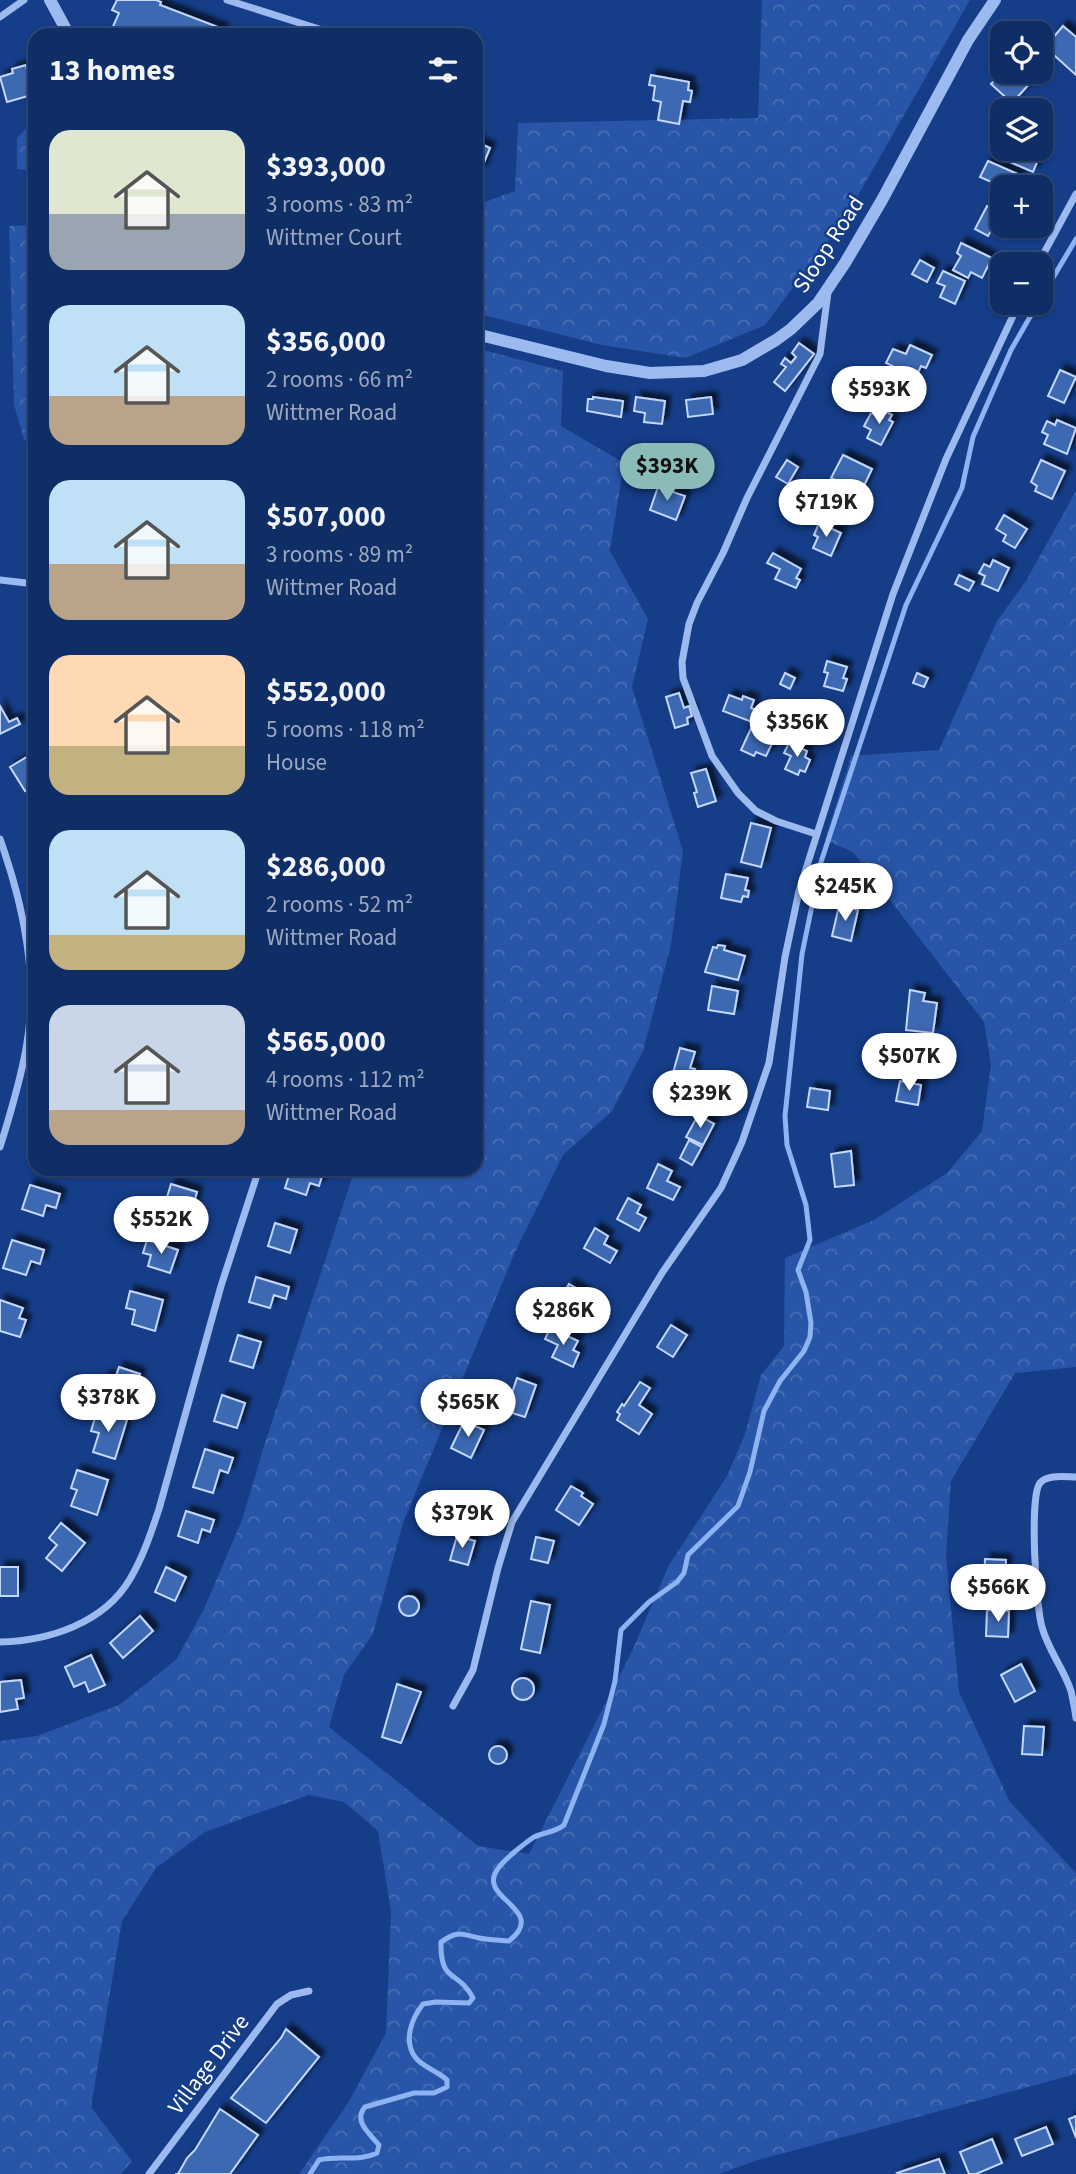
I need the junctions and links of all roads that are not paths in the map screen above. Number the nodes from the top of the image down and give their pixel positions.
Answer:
1 (24, 0) edge
2 (50, 0) edge
3 (227, 0) edge
4 (995, 0) edge
5 (0, 17) edge
6 (65, 28) edge
7 (316, 28) edge
8 (1076, 194) edge
9 (1045, 252) edge
10 (829, 286) junction
11 (1013, 315) edge
12 (483, 336) edge
13 (0, 580) edge
14 (28, 583) edge
15 (816, 834) junction
16 (0, 839) edge
17 (28, 965) edge
18 (28, 1037) edge
19 (0, 1147) edge
20 (258, 1176) edge
21 (1076, 1477) edge
22 (0, 1642) edge
23 (453, 1706) dead end
24 (1076, 1717) edge
25 (309, 1991) dead end
26 (149, 2174) edge

1 - 5 street
2 - 6 street
3 - 7 street
4 - 10 street, Sloop Road
8 - 9 street
10 - 12 street, Sloop Road
10 - 15 street
11 - 15 street
13 - 14 street
15 - 23 street
16 - 17 street
18 - 19 street
20 - 22 street
21 - 24 street
25 - 26 street, Village Drive

